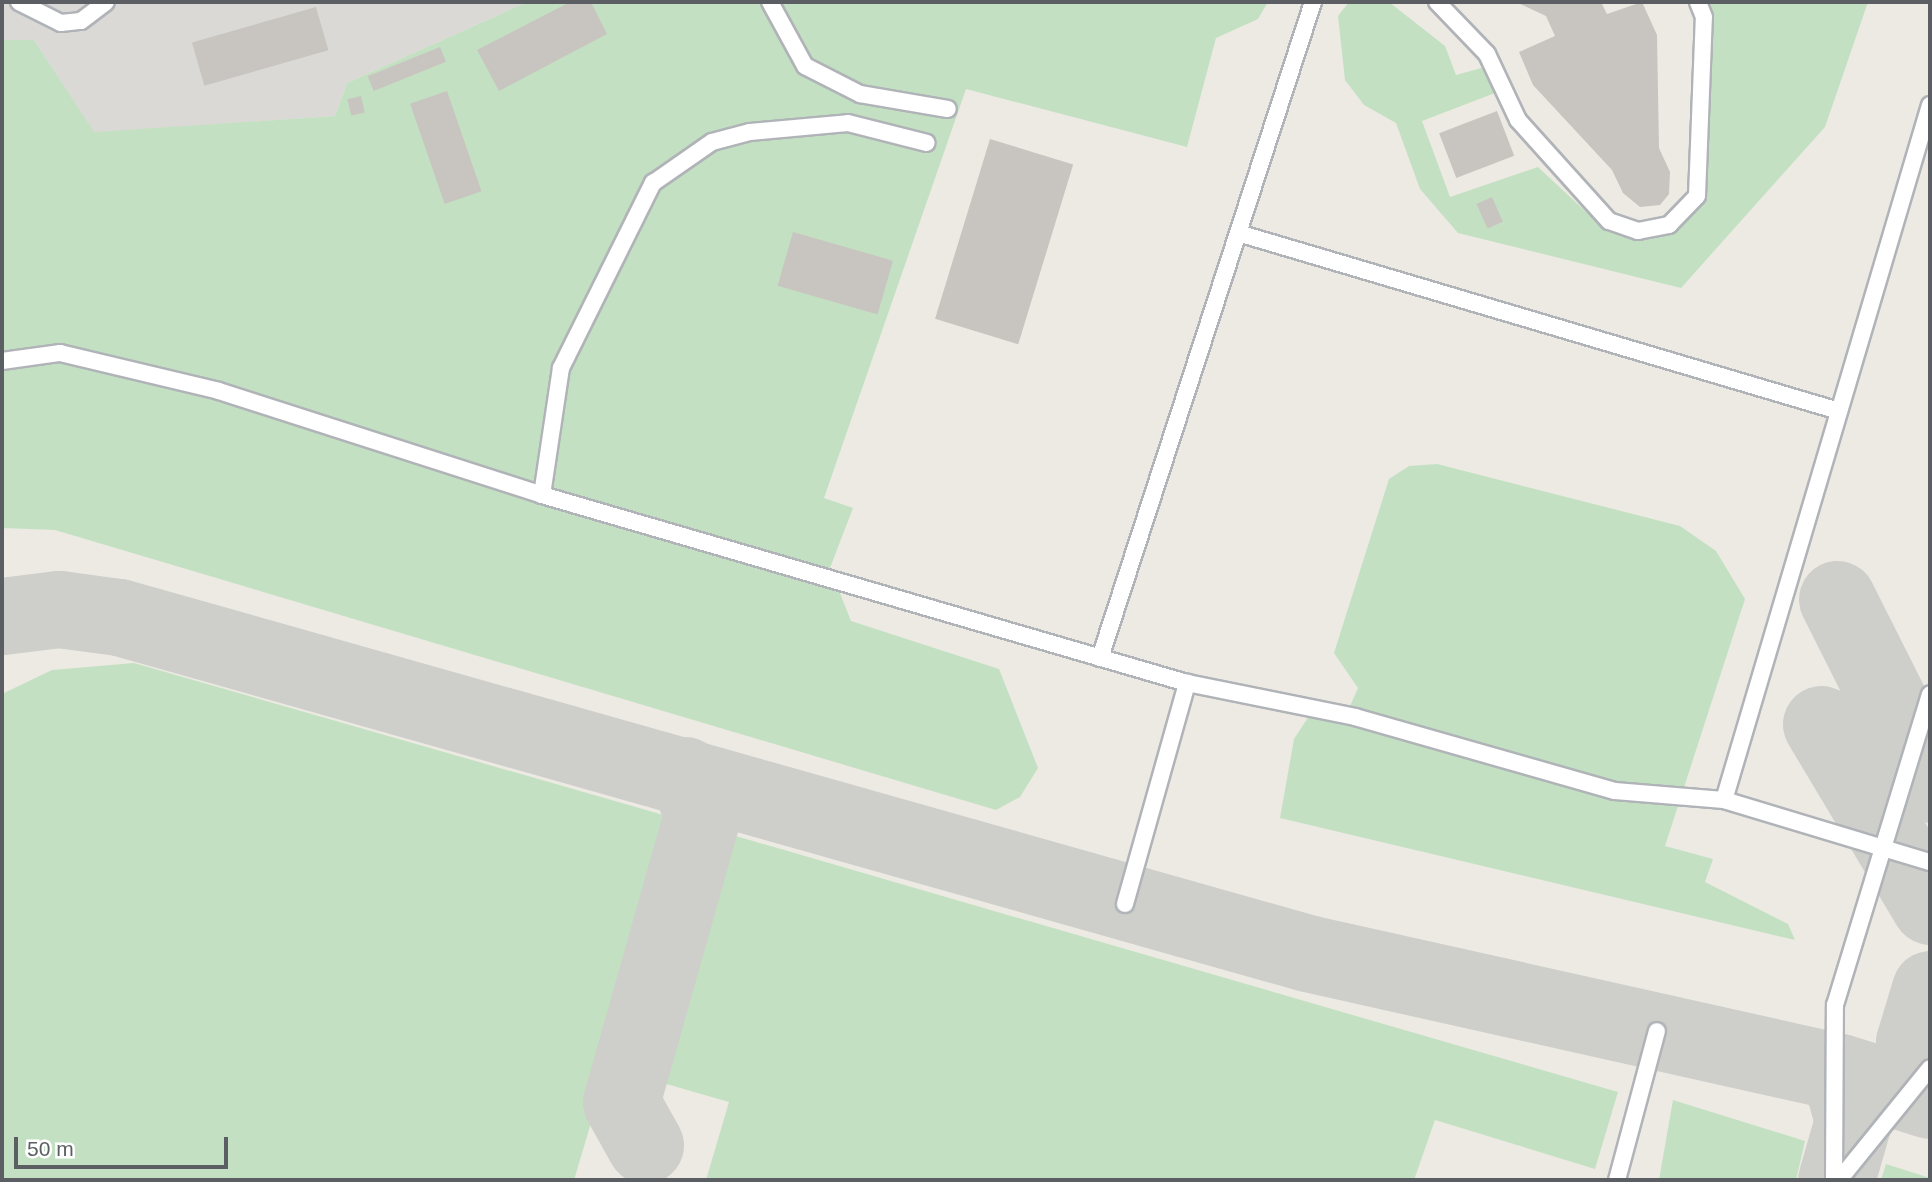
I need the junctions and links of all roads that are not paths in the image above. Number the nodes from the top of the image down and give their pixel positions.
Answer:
1 (19, 2) edge
2 (106, 2) edge
3 (770, 2) edge
4 (1313, 2) edge
5 (1437, 2) edge
6 (1698, 2) edge
7 (1930, 104) edge
8 (948, 108) dead end
9 (927, 142) dead end
10 (1238, 233) junction
11 (2, 361) edge
12 (1839, 411) junction
13 (542, 495) junction
14 (1100, 658) junction
15 (1187, 683) junction
16 (1930, 694) edge
17 (1724, 800) junction
18 (1883, 852) junction
19 (1930, 862) edge
20 (1125, 904) dead end
21 (1657, 1031) dead end
22 (1930, 1068) edge
23 (1617, 1180) edge
24 (1837, 1180) edge

1 - 2 lane
3 - 8 lane
4 - 10 lane
5 - 6 lane
7 - 12 lane
9 - 13 lane
10 - 12 lane
10 - 14 lane
11 - 13 lane
12 - 17 lane
13 - 14 lane
14 - 15 lane
15 - 17 lane
15 - 20 lane
16 - 18 lane
17 - 18 lane
18 - 19 lane
18 - 24 lane
21 - 23 lane
22 - 24 lane

